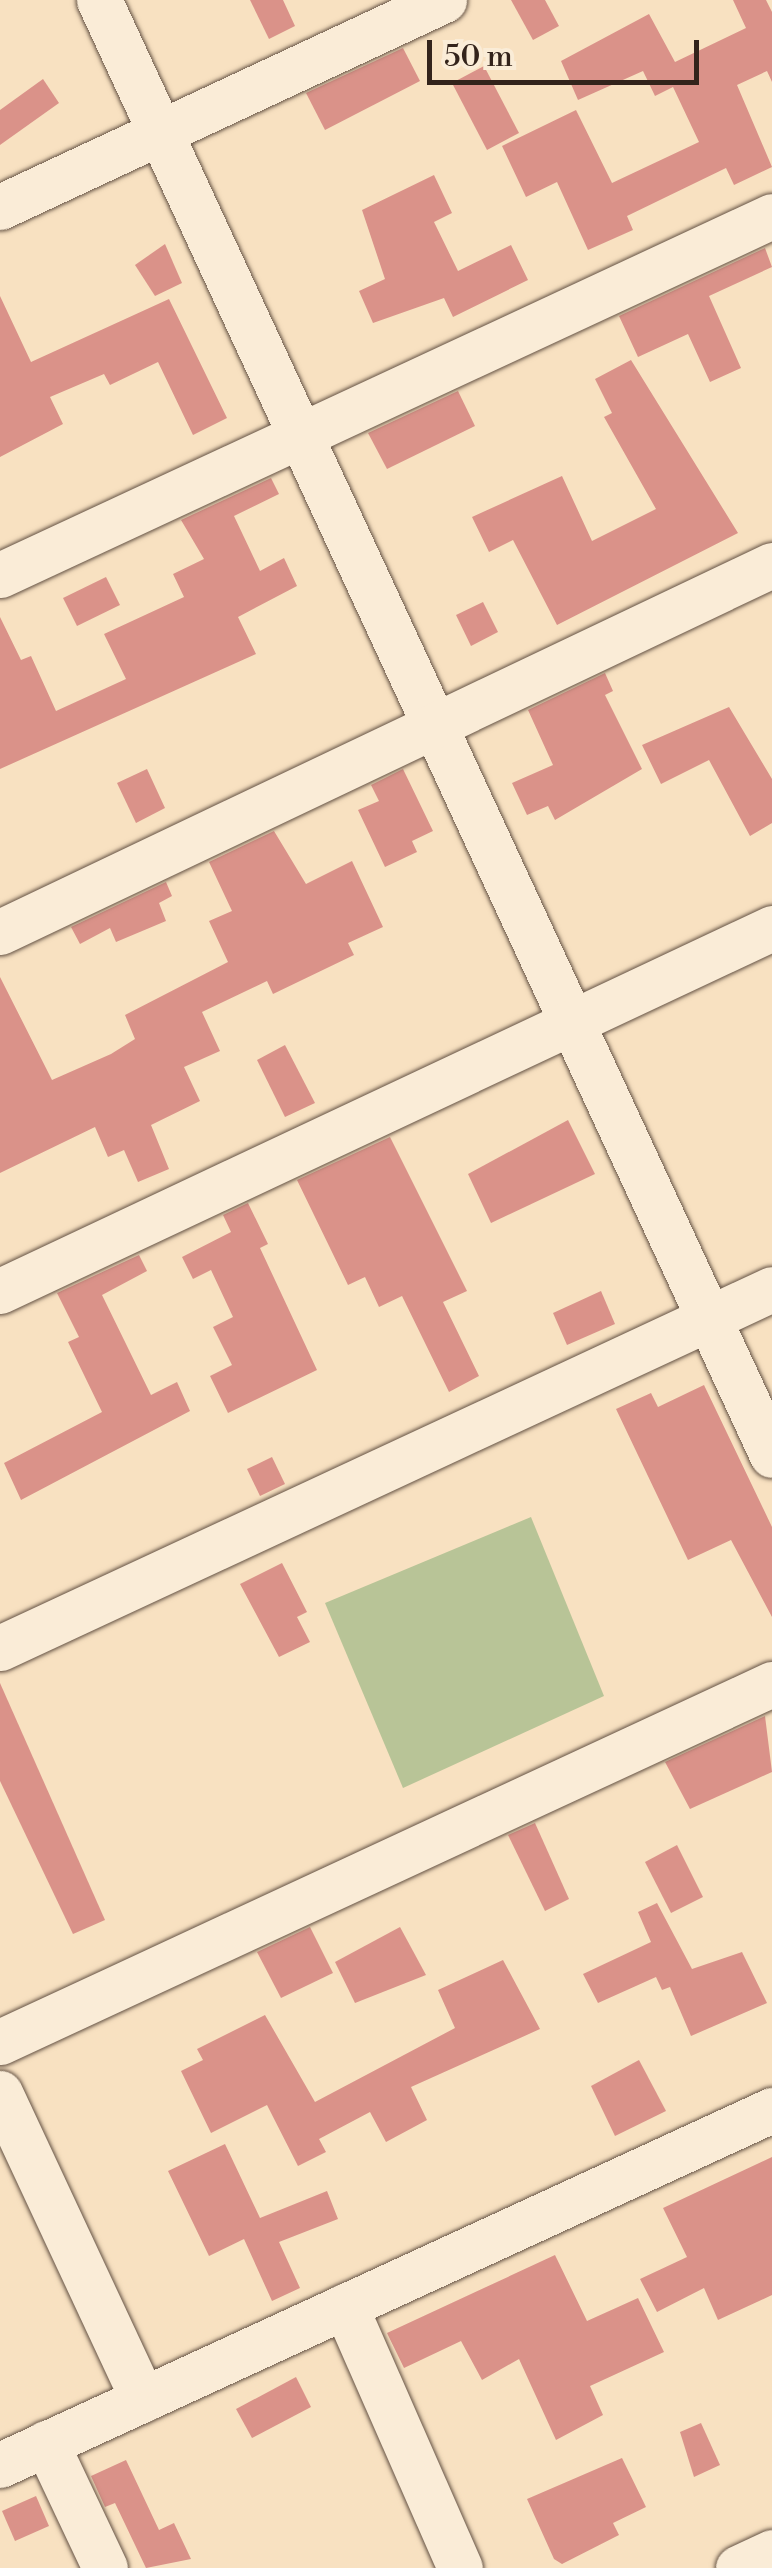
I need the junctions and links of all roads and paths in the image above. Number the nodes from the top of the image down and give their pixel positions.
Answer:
1 (99, 0) edge
2 (444, 0) edge
3 (161, 132) junction
4 (0, 207) edge
5 (772, 216) edge
6 (303, 435) junction
7 (772, 565) edge
8 (0, 575) edge
9 (436, 729) junction
10 (772, 928) edge
11 (0, 932) edge
12 (576, 1024) junction
13 (772, 1289) edge
14 (0, 1291) edge
15 (711, 1318) junction
16 (772, 1455) edge
17 (0, 1648) edge
18 (772, 1684) edge
19 (0, 2042) edge
20 (0, 2093) edge
21 (772, 2110) edge
22 (345, 2306) junction
23 (143, 2399) junction
24 (46, 2443) junction
25 (0, 2464) edge
26 (772, 2552) edge
27 (104, 2568) edge
28 (460, 2568) edge
29 (738, 2568) edge

1 - 3 street
2 - 3 street
3 - 4 street
3 - 6 street
5 - 6 street
6 - 8 street
6 - 9 street
7 - 9 street
9 - 11 street
9 - 12 street
10 - 12 street
12 - 14 street
12 - 15 street
13 - 15 street
15 - 16 street
15 - 17 street
18 - 19 street
20 - 23 street
21 - 22 street
22 - 23 street
22 - 28 street
23 - 24 street
24 - 25 street
24 - 27 street
26 - 29 street

